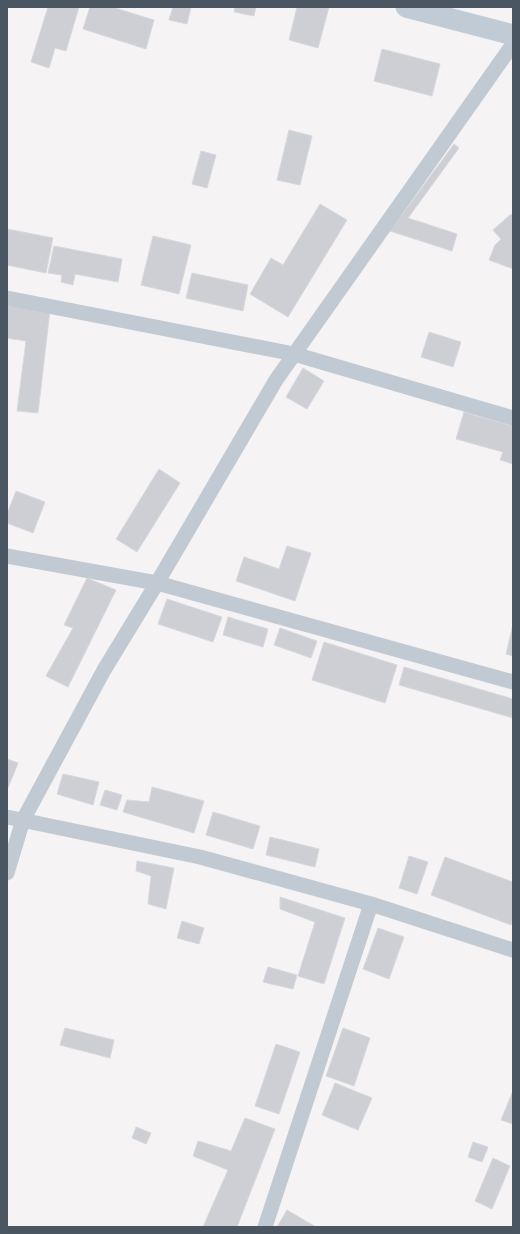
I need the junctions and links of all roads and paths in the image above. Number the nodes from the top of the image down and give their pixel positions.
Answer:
1 (406, 7) edge
2 (513, 35) edge
3 (513, 44) edge
4 (7, 298) edge
5 (294, 354) junction
6 (513, 418) edge
7 (7, 556) edge
8 (157, 583) junction
9 (513, 682) edge
10 (7, 818) edge
11 (23, 820) junction
12 (7, 873) edge
13 (371, 904) junction
14 (513, 950) edge
15 (265, 1227) edge

1 - 2 main road
3 - 5 street
4 - 5 street
5 - 6 street
5 - 8 street
7 - 8 street
8 - 9 street
8 - 11 street
10 - 11 street
11 - 12 street
11 - 13 street
13 - 14 street
13 - 15 street

